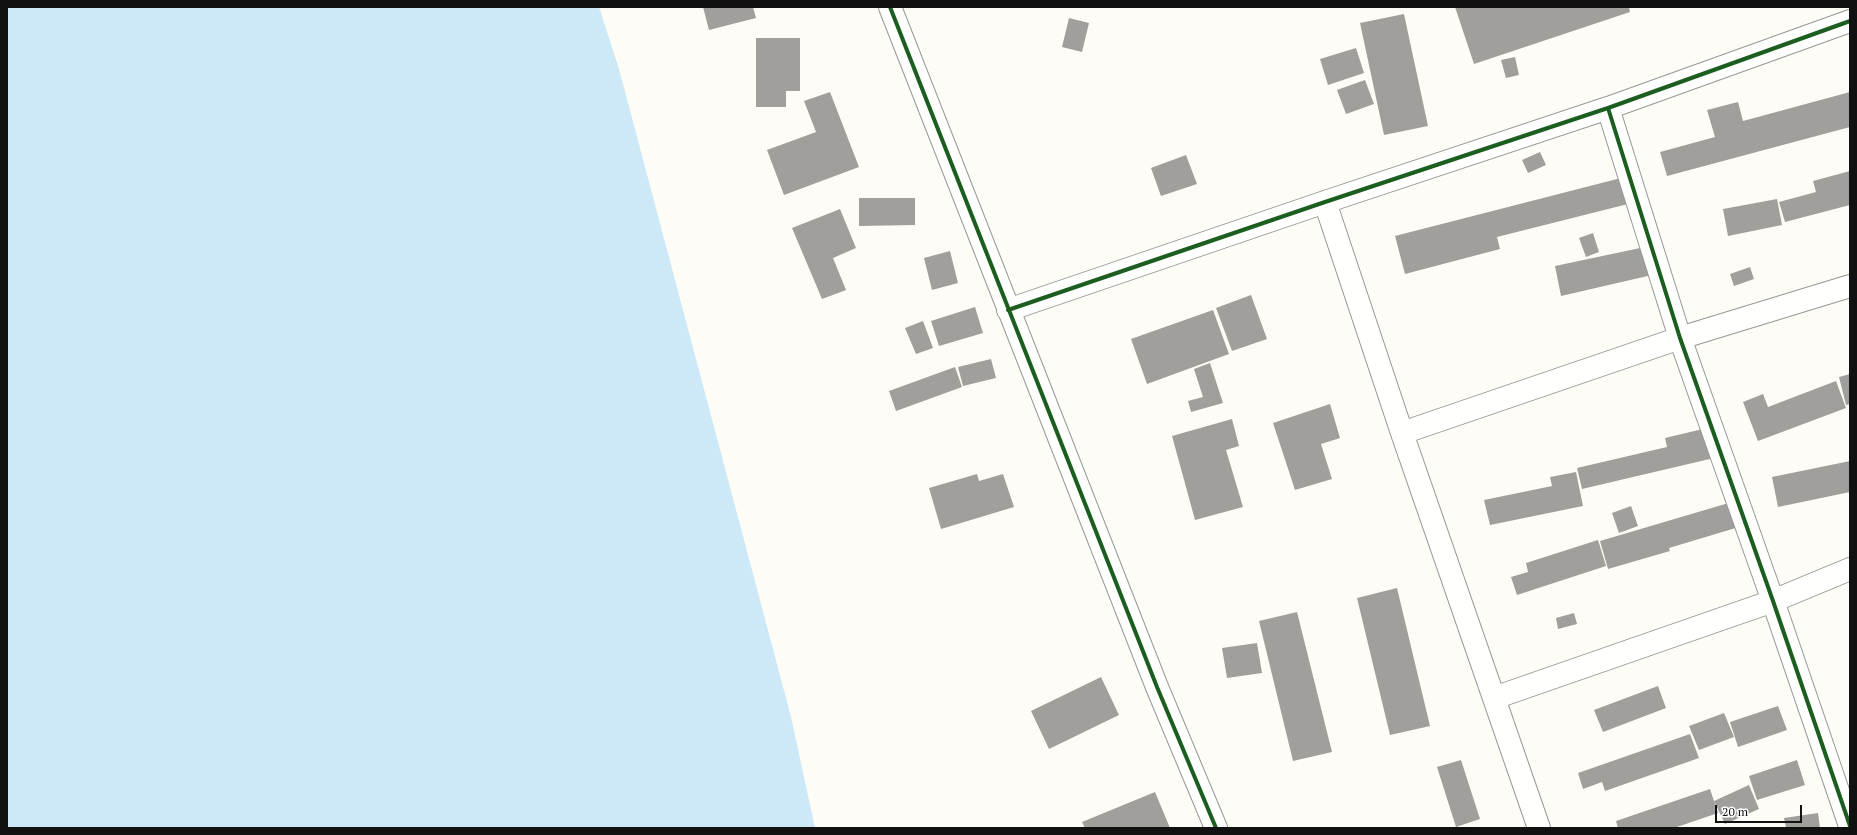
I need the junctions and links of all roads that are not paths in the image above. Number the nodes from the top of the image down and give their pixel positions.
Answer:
1 (890, 7) edge
2 (1850, 21) edge
3 (1608, 108) junction
4 (1325, 202) junction
5 (1850, 286) edge
6 (1008, 310) junction
7 (1680, 338) junction
8 (1402, 433) junction
9 (1850, 569) edge
10 (1773, 600) junction
11 (1494, 698) junction
12 (1850, 826) edge
13 (1216, 828) edge
14 (1539, 828) edge

1 - 6 street
2 - 3 street
3 - 4 street
3 - 7 street
4 - 6 street
4 - 8 street
5 - 7 street
6 - 13 street
7 - 8 street
7 - 10 street
8 - 11 street
9 - 10 street
10 - 11 street
10 - 12 street
11 - 14 street

